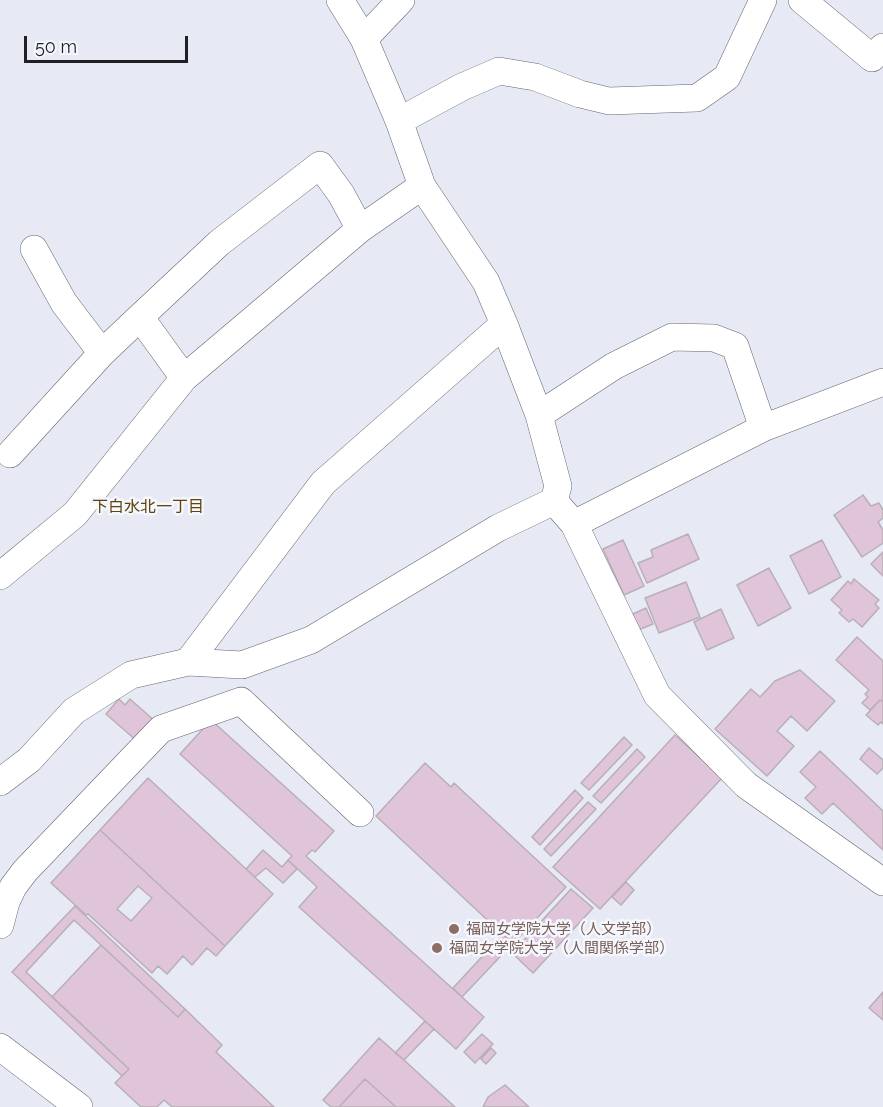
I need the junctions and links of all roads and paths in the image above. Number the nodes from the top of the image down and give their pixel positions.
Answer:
1 (340, 0) edge
2 (401, 0) edge
3 (762, 0) edge
4 (802, 0) edge
5 (364, 39) junction
6 (883, 47) edge
7 (399, 121) junction
8 (422, 186) junction
9 (360, 229) junction
10 (34, 249) dead end
11 (140, 317) junction
12 (504, 324) junction
13 (102, 353) junction
14 (184, 378) junction
15 (883, 382) edge
16 (539, 415) junction
17 (762, 428) junction
18 (10, 454) dead end
19 (554, 501) junction
20 (574, 524) junction
21 (0, 576) edge
22 (188, 662) junction
23 (0, 782) edge
24 (360, 813) dead end
25 (883, 882) edge
26 (0, 925) edge
27 (0, 1047) edge
28 (79, 1107) edge

1 - 5 street
2 - 5 street
3 - 7 street
4 - 6 street
5 - 7 street
7 - 8 street
8 - 9 street
8 - 12 street
9 - 11 street
9 - 14 street
10 - 13 street
11 - 13 street
11 - 14 street
12 - 16 street
12 - 22 street
13 - 18 street
14 - 21 street
15 - 17 street
16 - 17 street
16 - 19 street
17 - 20 street
19 - 20 street
19 - 22 street
20 - 25 street
22 - 23 street
24 - 26 street
27 - 28 street

